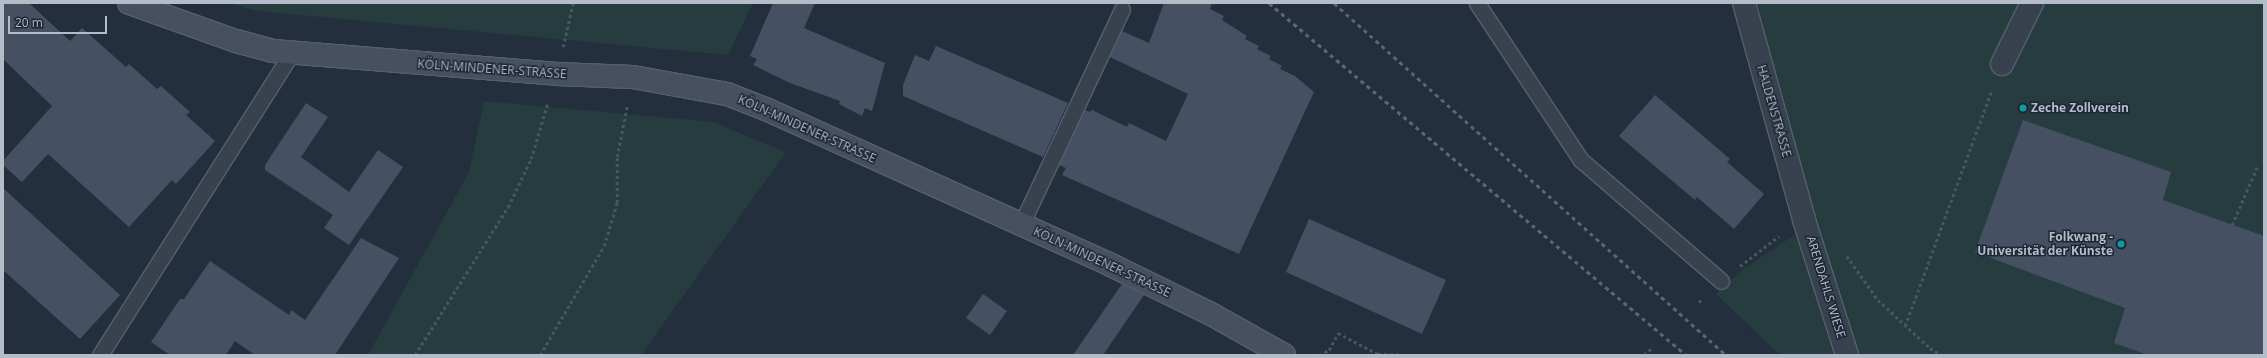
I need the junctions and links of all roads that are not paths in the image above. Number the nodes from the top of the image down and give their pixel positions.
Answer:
1 (129, 3) edge
2 (1477, 3) edge
3 (1744, 3) edge
4 (2032, 3) edge
5 (1122, 9) dead end
6 (292, 53) junction
7 (2002, 64) road end
8 (1804, 220) joint
9 (1021, 225) junction
10 (1721, 281) road end
11 (100, 355) edge
12 (1284, 355) edge
13 (1847, 355) edge

1 - 6 street, KÖLN-MINDENER-STRASSE
2 - 10 lane
3 - 8 street, HALDENSTRASSE
4 - 7 street
5 - 9 lane
6 - 9 street, KÖLN-MINDENER-STRASSE
6 - 11 lane
8 - 13 street, ARENDAHLS WIESE
9 - 12 street, KÖLN-MINDENER-STRASSE

